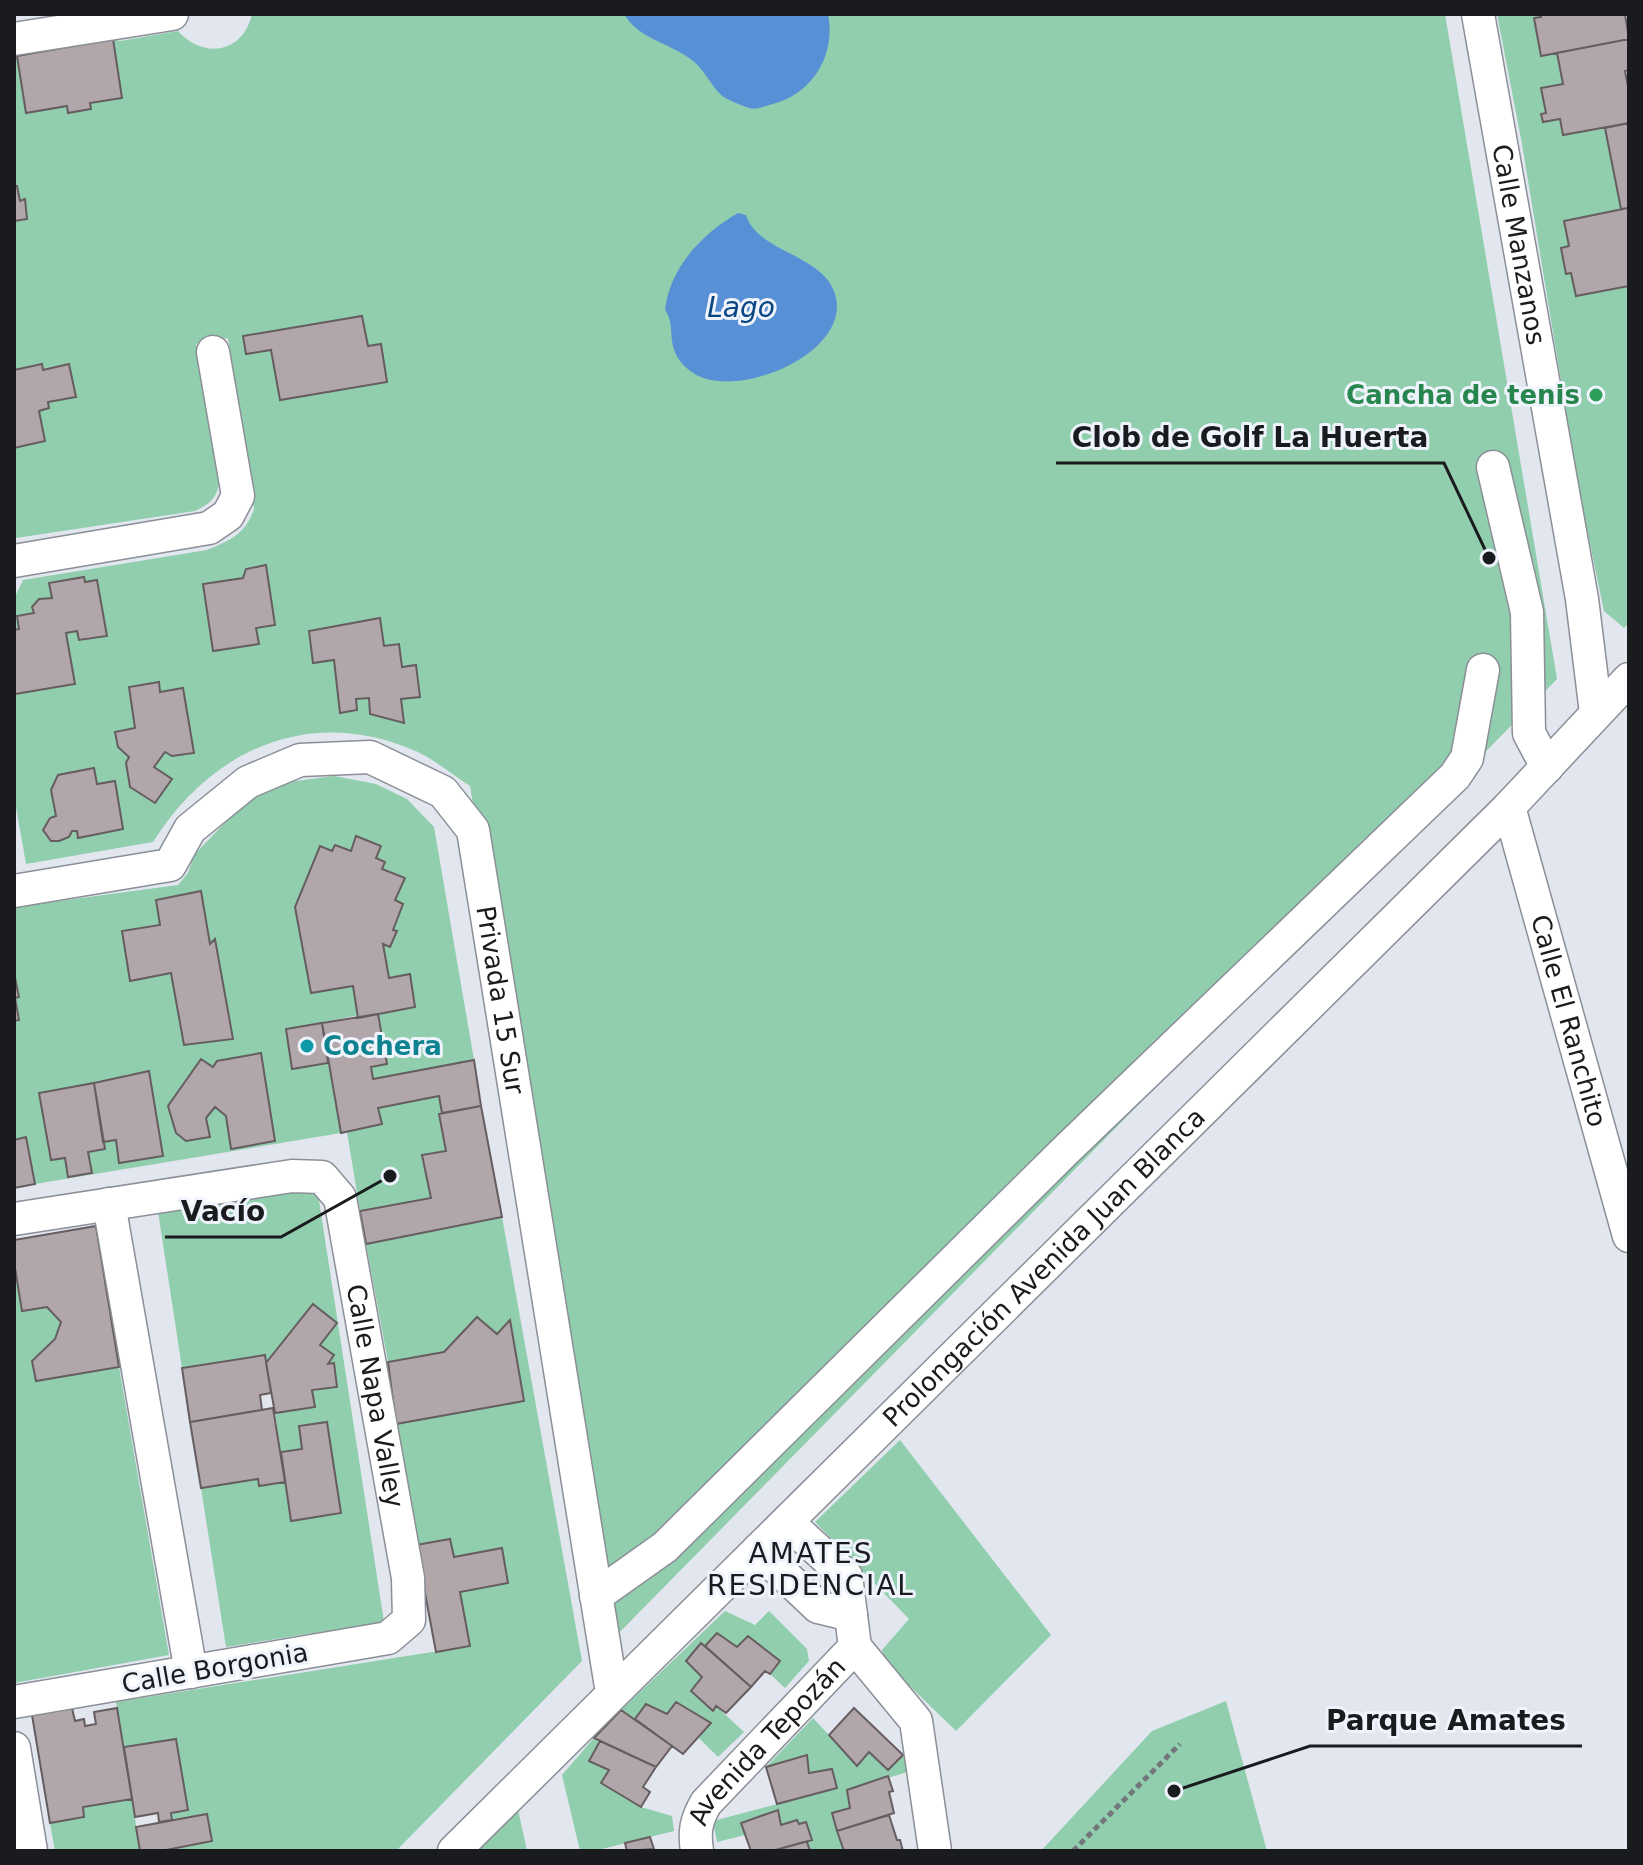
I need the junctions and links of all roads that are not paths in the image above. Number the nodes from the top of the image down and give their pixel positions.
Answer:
1 (172, 14) edge
2 (1478, 14) edge
3 (14, 39) edge
4 (213, 352) dead end
5 (1493, 467) dead end
6 (14, 561) edge
7 (1483, 670) dead end
8 (1629, 679) edge
9 (1596, 713) junction
10 (1547, 767) junction
11 (1509, 807) junction
12 (14, 891) edge
13 (109, 1204) junction
14 (14, 1219) edge
15 (1629, 1236) edge
16 (787, 1522) junction
17 (758, 1550) junction
18 (596, 1596) junction
19 (851, 1615) junction
20 (409, 1620) joint
21 (855, 1647) junction
22 (191, 1672) junction
23 (612, 1693) junction
24 (14, 1702) edge
25 (14, 1748) edge
26 (31, 1851) edge
27 (454, 1851) edge
28 (697, 1851) edge
29 (935, 1851) edge

1 - 3 street
2 - 9 street, Calle Manzanos
4 - 6 street
5 - 10 street
7 - 18 street
8 - 9 street, Prolongación Avenida Juan Blanca
9 - 10 street, Prolongación Avenida Juan Blanca
10 - 11 street, Prolongación Avenida Juan Blanca
11 - 15 street, Calle El Ranchito
11 - 16 street, Prolongación Avenida Juan Blanca
12 - 18 street, Privada 15 Sur
13 - 14 street
13 - 20 street, Calle Napa Valley
13 - 22 street
16 - 17 street, Prolongación Avenida Juan Blanca
16 - 19 street, Avenida Tepozán
17 - 19 street
17 - 23 street, Prolongación Avenida Juan Blanca
18 - 23 street, Privada 15 Sur
19 - 21 street, Avenida Tepozán
20 - 22 street, Calle Borgonia
21 - 28 street, Avenida Tepozán
21 - 29 street
22 - 24 street, Calle Borgonia
23 - 27 street, Prolongación Avenida Juan Blanca
25 - 26 street

